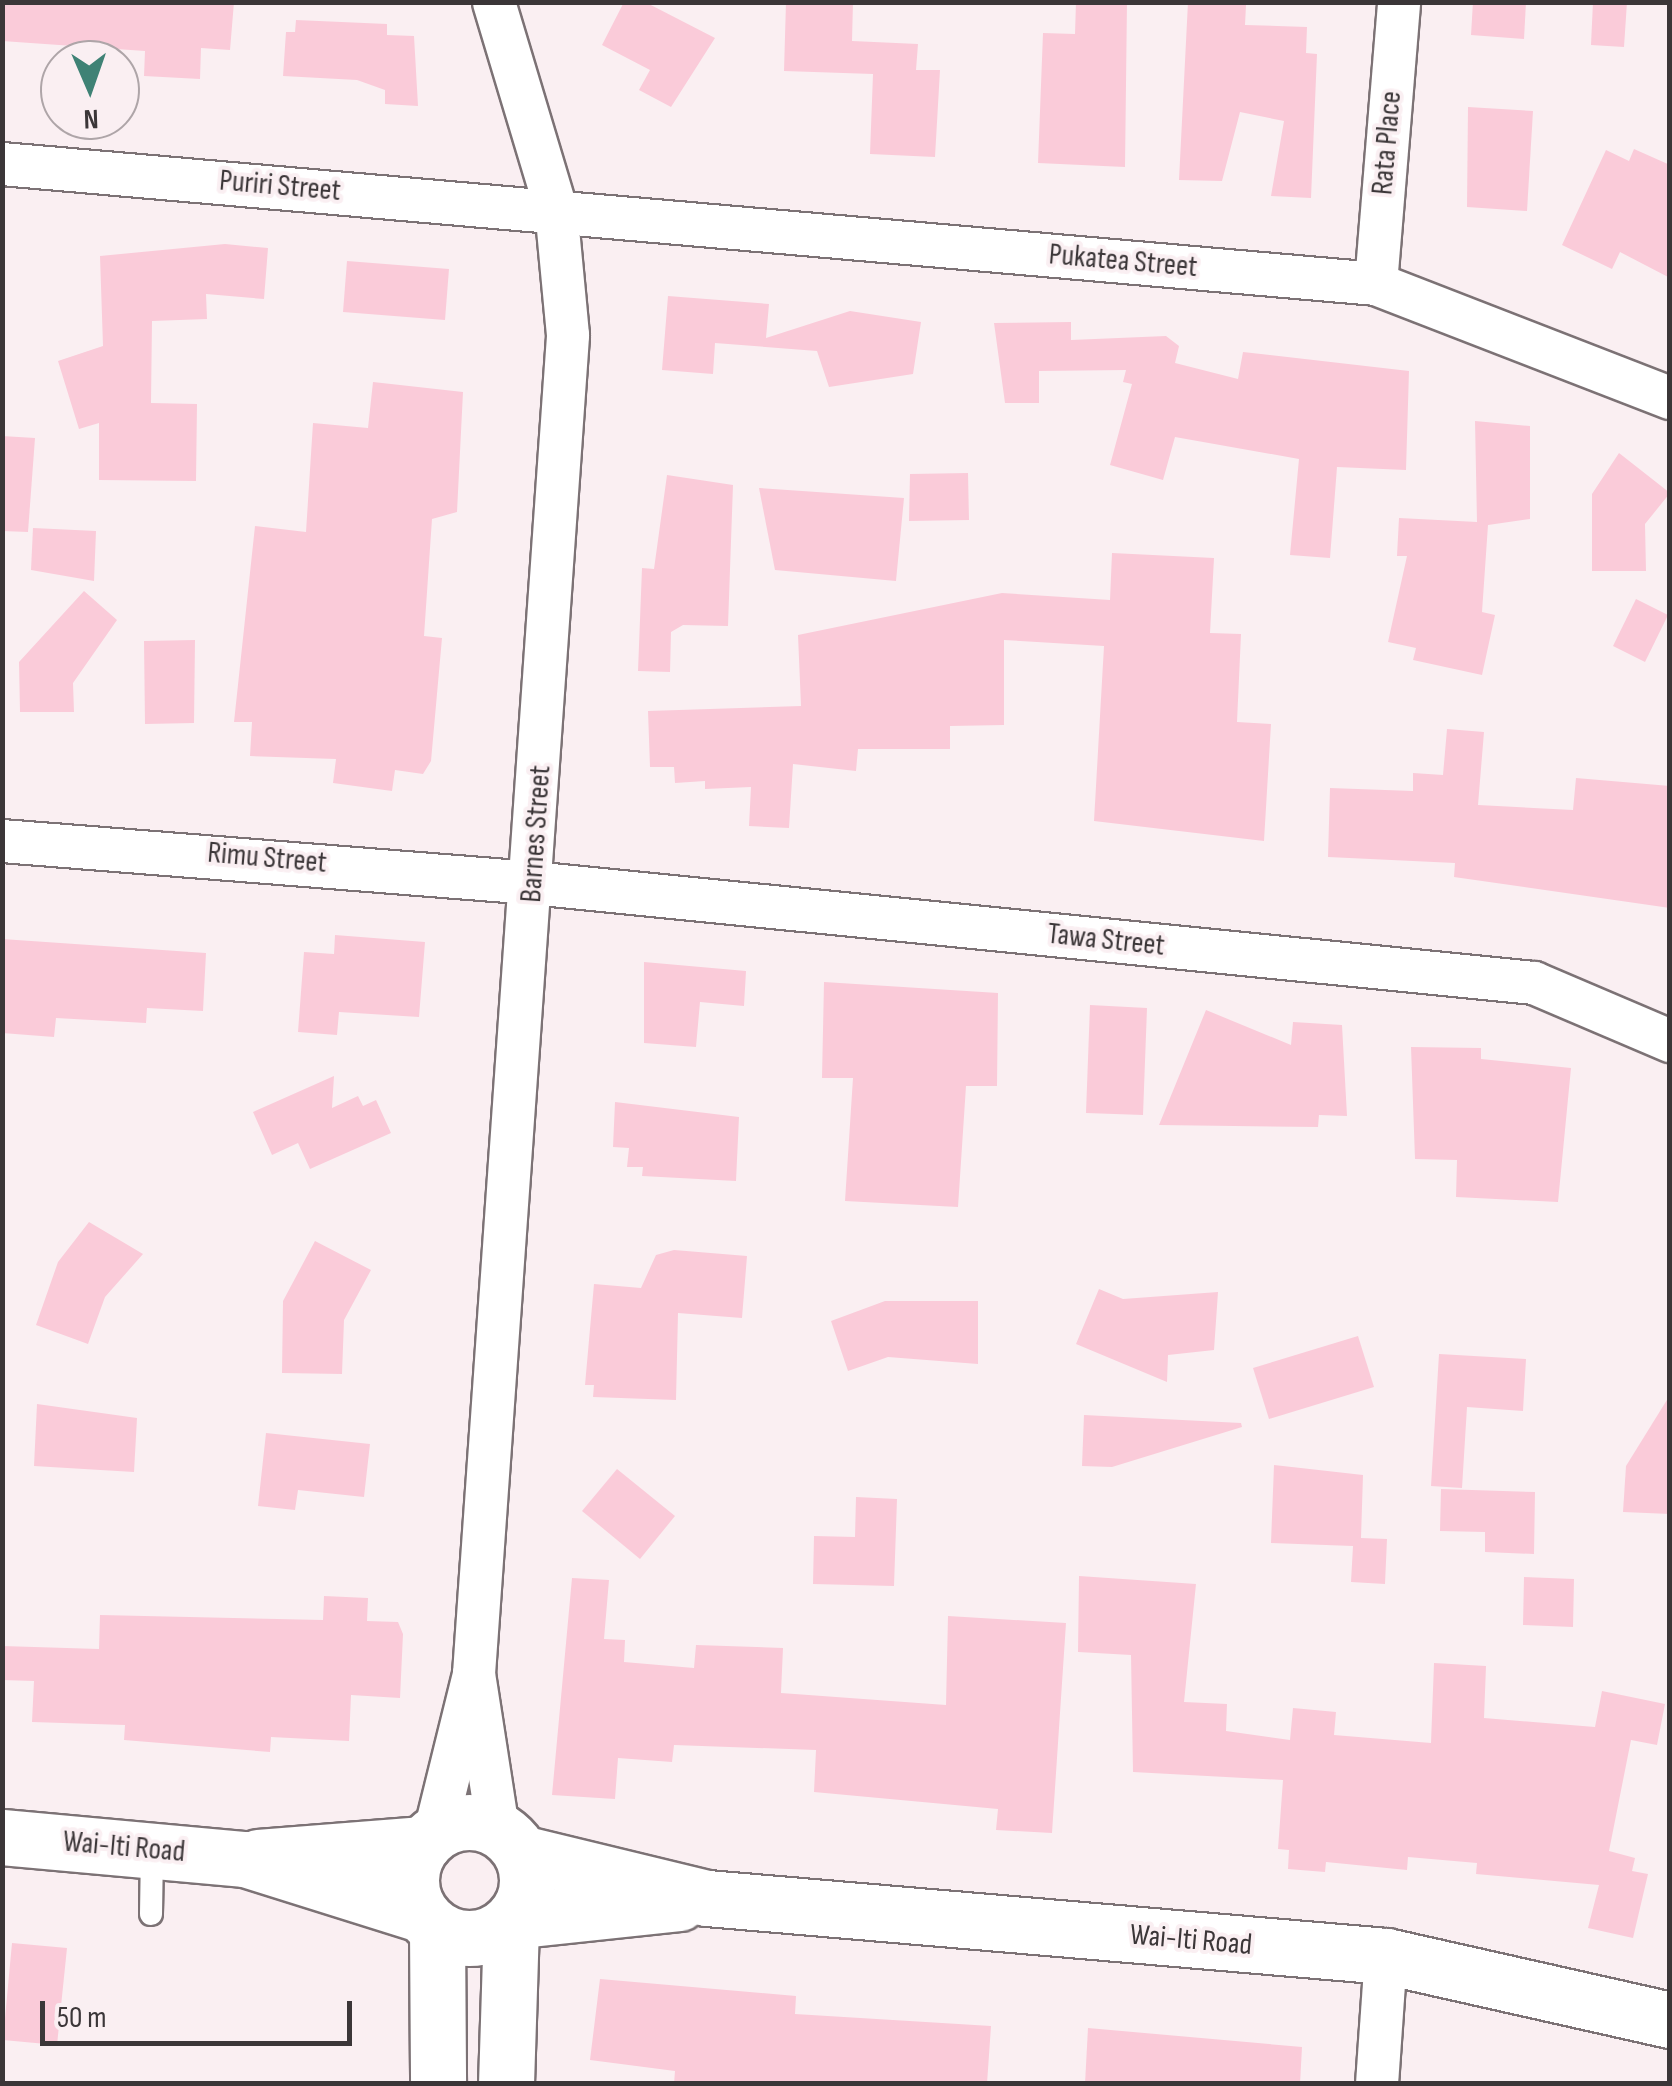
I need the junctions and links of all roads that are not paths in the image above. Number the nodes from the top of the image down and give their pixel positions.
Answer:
1 (494, 2) edge
2 (1399, 2) edge
3 (2, 164) edge
4 (556, 209) junction
5 (1376, 284) junction
6 (1670, 398) edge
7 (2, 841) edge
8 (532, 882) junction
9 (1670, 1041) edge
10 (474, 1674) junction
11 (2, 1837) edge
12 (430, 1838) junction
13 (509, 1841) junction
14 (152, 1849) junction
15 (245, 1859) junction
16 (707, 1898) junction
17 (151, 1914) dead end
18 (511, 1921) junction
19 (429, 1922) junction
20 (1386, 1956) junction
21 (1670, 2020) edge
22 (438, 2084) edge
23 (506, 2084) edge
24 (1377, 2084) edge

1 - 4 street, Barnes Street
2 - 5 street, Rata Place
3 - 4 street, Puriri Street
4 - 5 street, Pukatea Street
4 - 8 street, Barnes Street
5 - 6 street, Pukatea Street
7 - 8 street, Rimu Street
8 - 9 street, Tawa Street
8 - 10 street, Barnes Street
10 - 12 street, Barnes Street
10 - 13 street, Barnes Street
11 - 14 street, Wai-Iti Road
12 - 13 street
12 - 15 street, Wai-Iti Road
12 - 19 street
13 - 16 street, Wai-Iti Road
13 - 18 street
14 - 15 street, Wai-Iti Road
14 - 17 lane
15 - 19 street, Wai-Iti Road
16 - 18 street, Wai-Iti Road
16 - 20 street, Wai-Iti Road
18 - 19 street
18 - 23 street
19 - 22 street
20 - 21 street, Wai-Iti Road
20 - 24 street

